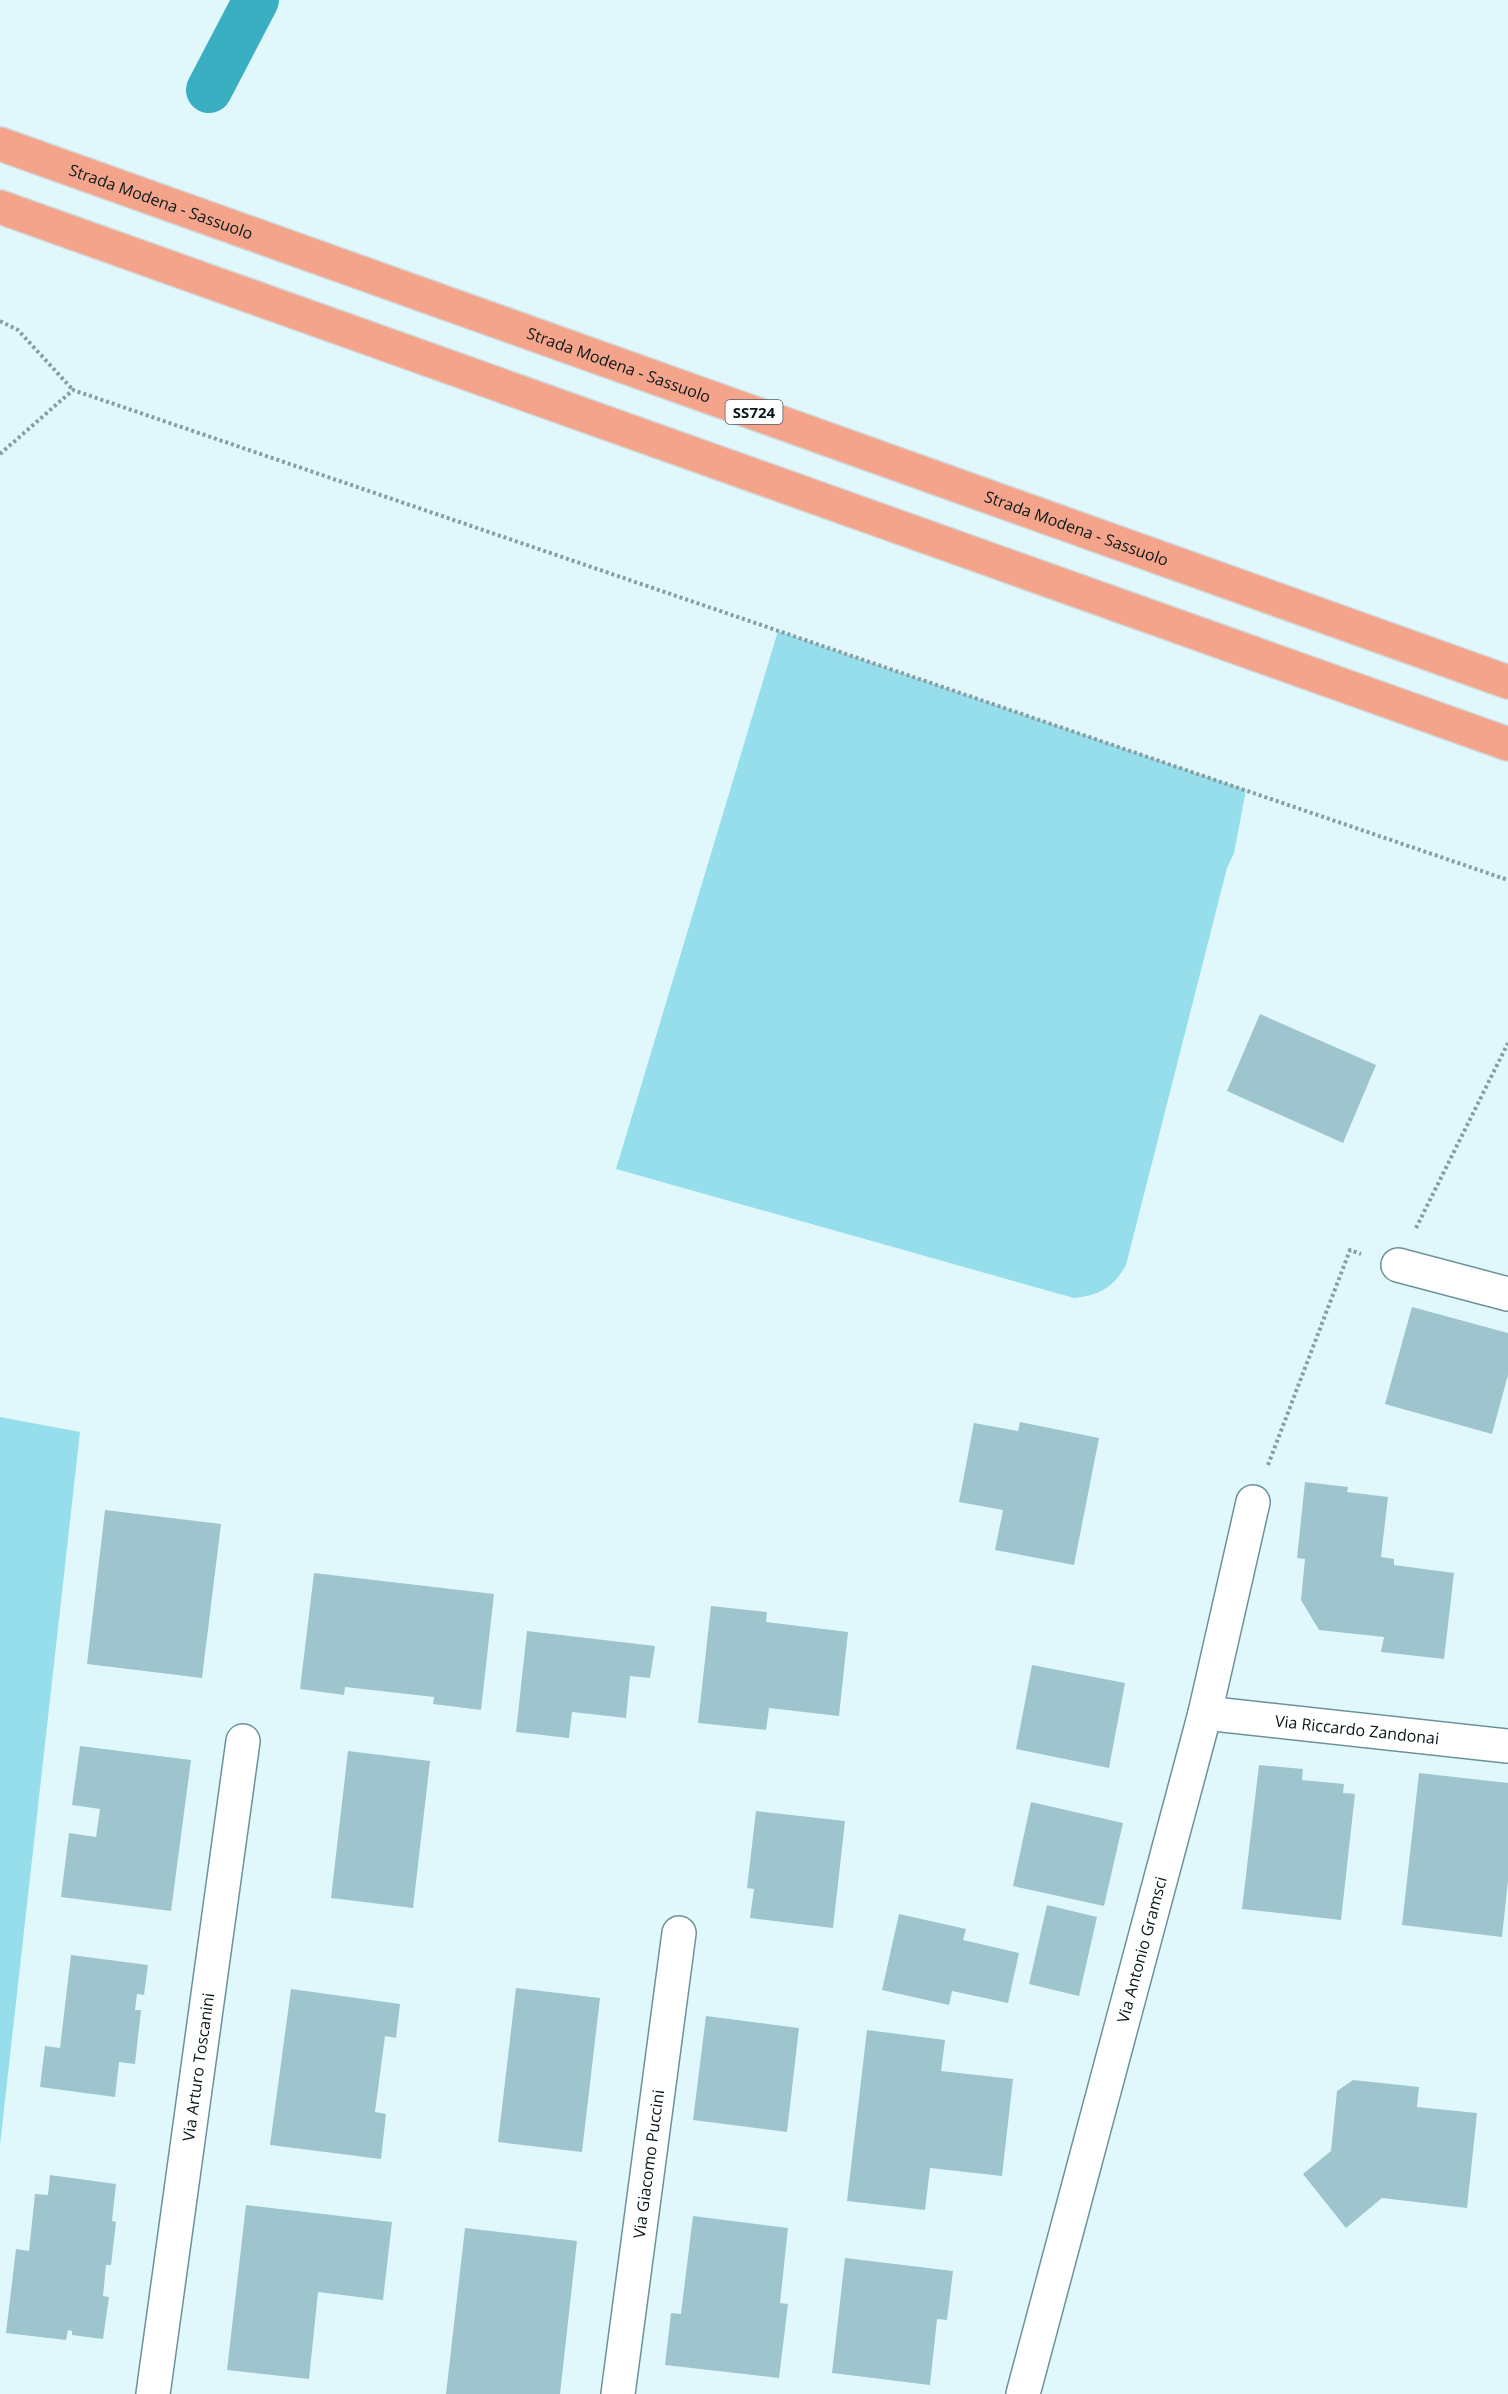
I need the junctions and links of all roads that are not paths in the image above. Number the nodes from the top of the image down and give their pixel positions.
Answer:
1 (0, 144) edge
2 (0, 207) edge
3 (1508, 682) edge
4 (1508, 744) edge
5 (1398, 1265) road end
6 (1508, 1294) edge
7 (1253, 1502) road end
8 (1205, 1713) junction
9 (243, 1741) dead end
10 (1508, 1746) edge
11 (679, 1933) dead end
12 (153, 2394) edge
13 (618, 2394) edge
14 (1023, 2394) edge

1 - 3 highway, Strada Modena - Sassuolo / SS724
2 - 4 highway
5 - 6 street
7 - 8 street, Via Antonio Gramsci
8 - 10 street, Via Riccardo Zandonai
8 - 14 street, Via Antonio Gramsci
9 - 12 street, Via Arturo Toscanini
11 - 13 street, Via Giacomo Puccini

